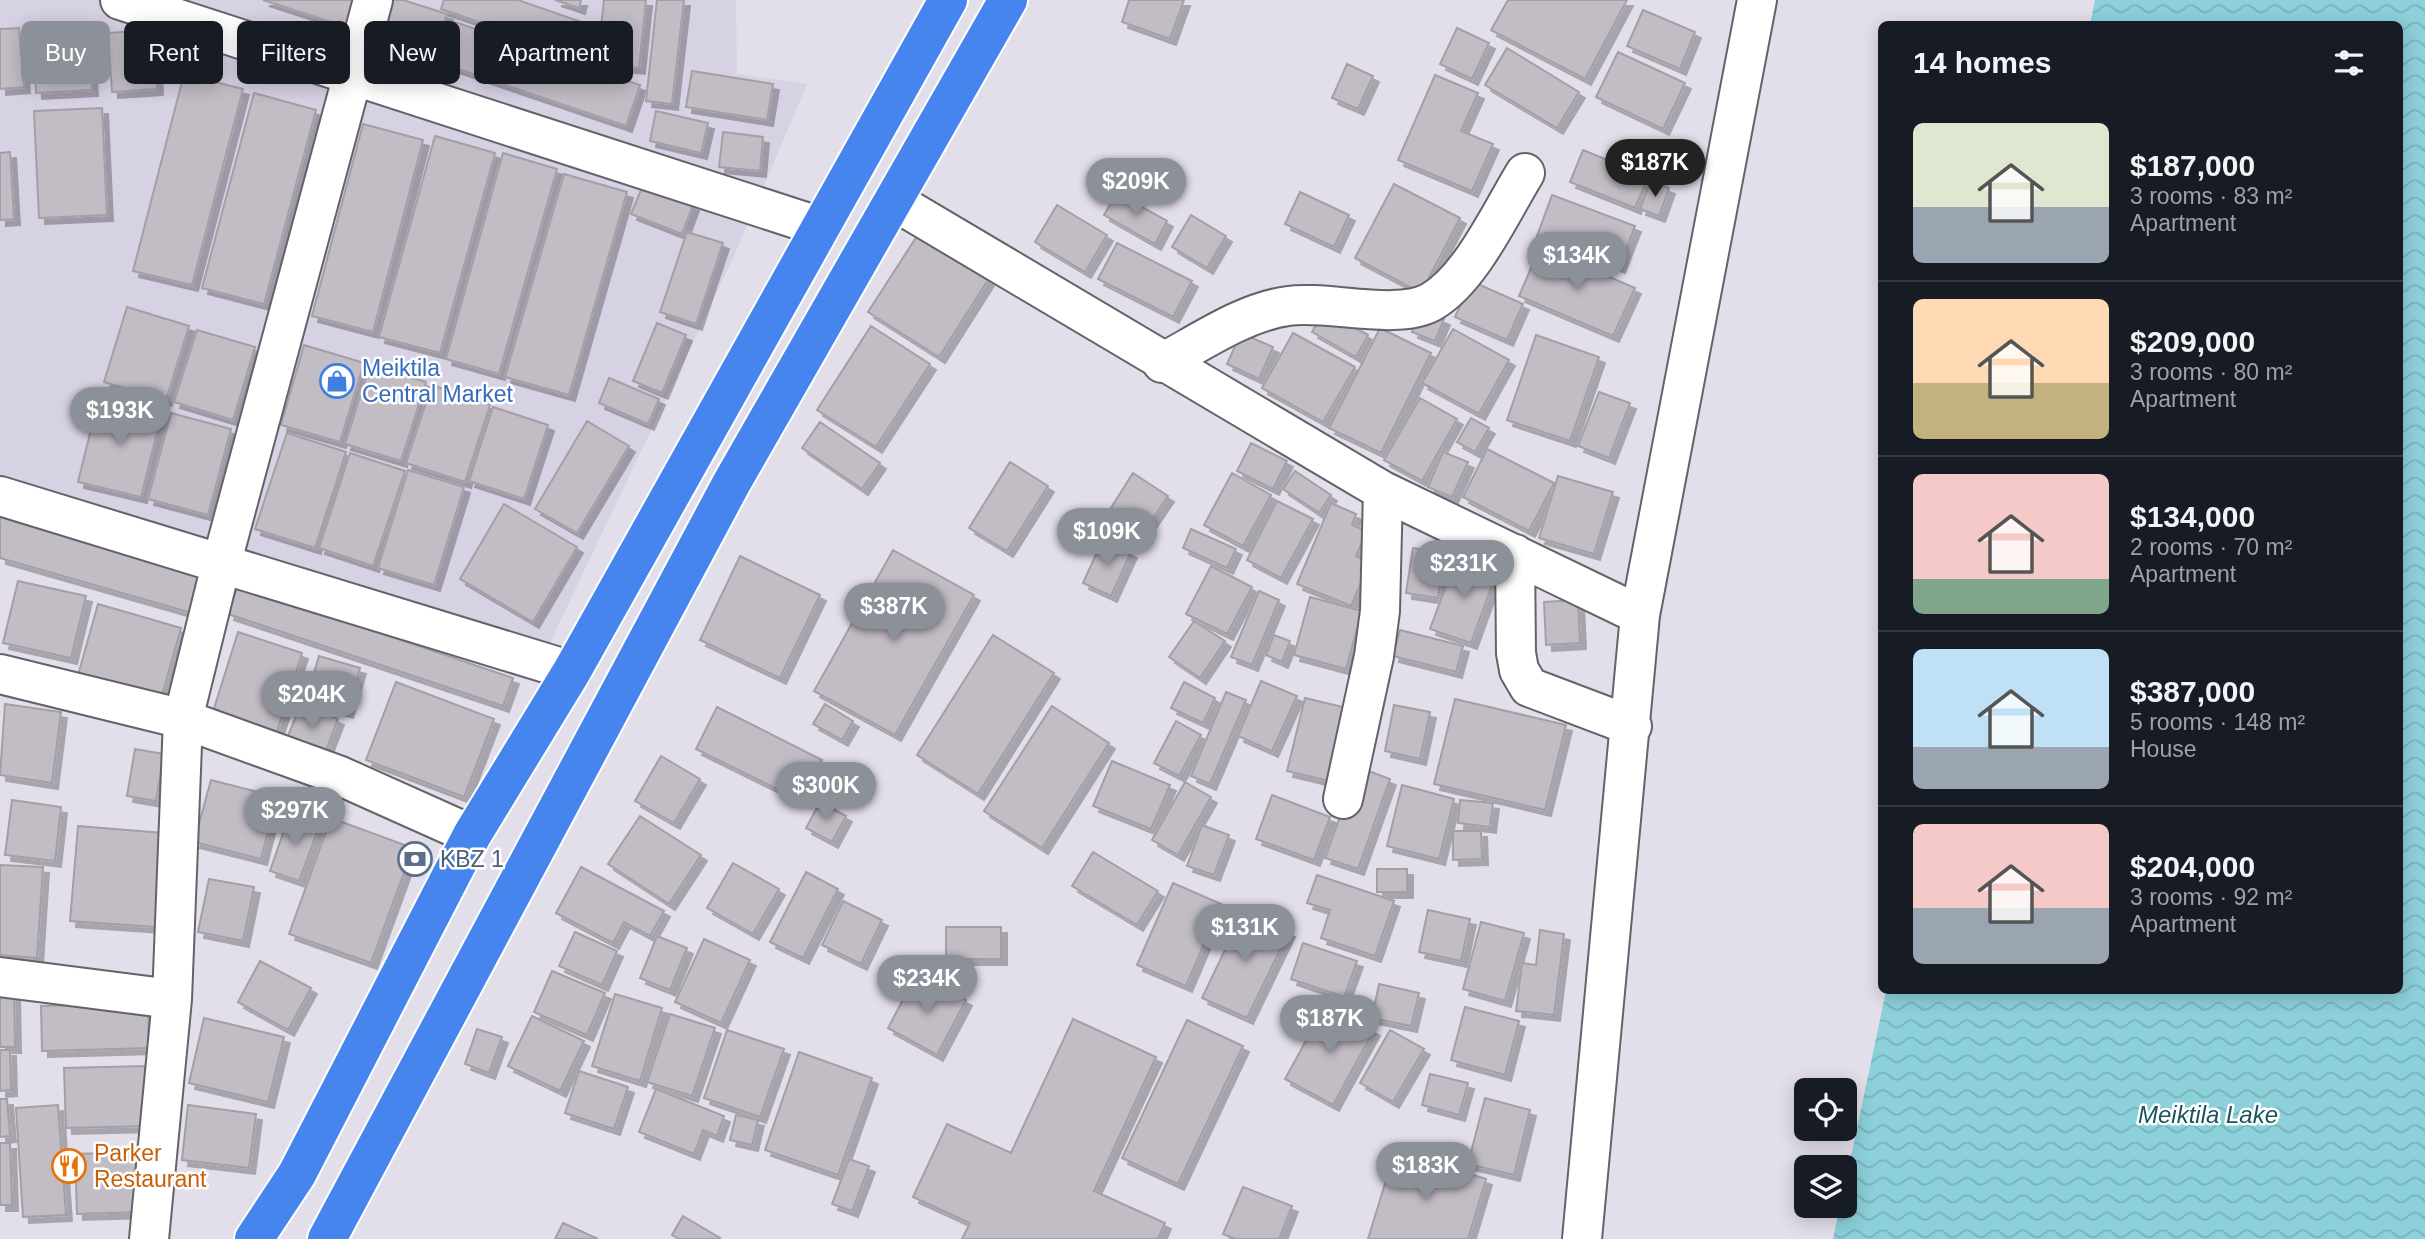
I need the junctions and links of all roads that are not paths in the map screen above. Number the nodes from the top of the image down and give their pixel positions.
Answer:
1 (120, 0) edge
2 (373, 0) edge
3 (948, 0) edge
4 (1008, 0) edge
5 (1757, 0) edge
6 (237, 39) edge
7 (350, 76) joint
8 (348, 84) edge
9 (1525, 173) dead end
10 (894, 201) junction
11 (821, 227) junction
12 (1162, 363) junction
13 (1383, 491) junction
14 (0, 496) edge
15 (1515, 554) junction
16 (221, 565) junction
17 (1640, 615) junction
18 (572, 671) junction
19 (0, 674) edge
20 (183, 719) junction
21 (1632, 726) junction
22 (1343, 799) dead end
23 (472, 835) junction
24 (0, 977) edge
25 (172, 999) junction
26 (149, 1239) edge
27 (254, 1239) edge
28 (327, 1239) edge
29 (1583, 1239) edge

1 - 6 street
2 - 7 street
3 - 11 highway
4 - 10 highway
5 - 17 street
7 - 11 street
8 - 16 street
9 - 12 street
10 - 12 street
10 - 28 highway
11 - 18 highway
12 - 13 street
13 - 15 street
13 - 22 street
14 - 16 street
15 - 17 street
15 - 21 street
16 - 18 street
16 - 20 street
17 - 21 street
18 - 23 highway
19 - 20 street
20 - 23 street
20 - 25 street
21 - 29 street
23 - 27 highway
24 - 25 street
25 - 26 street

